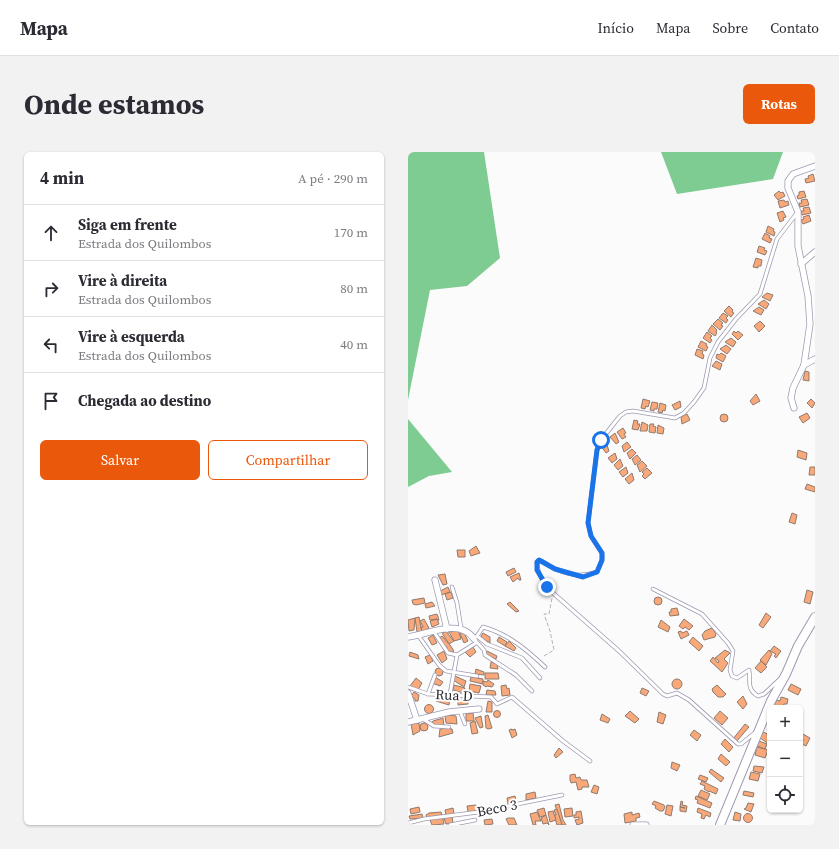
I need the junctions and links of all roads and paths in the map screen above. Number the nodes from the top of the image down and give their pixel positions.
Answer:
1 (815, 166) edge
2 (798, 212) junction
3 (815, 252) edge
4 (801, 264) junction
5 (815, 359) edge
6 (804, 365) junction
7 (794, 408) dead end
8 (435, 580) dead end
9 (452, 587) dead end
10 (653, 589) dead end
11 (553, 593) junction
12 (815, 617) edge
13 (461, 628) junction
14 (447, 629) junction
15 (434, 632) junction
16 (418, 635) junction
17 (408, 637) edge
18 (476, 639) junction
19 (457, 655) junction
20 (544, 656) dead end
21 (545, 667) dead end
22 (454, 673) junction
23 (786, 674) junction
24 (435, 675) dead end
25 (477, 676) dead end
26 (540, 678) dead end
27 (408, 687) edge
28 (532, 691) dead end
29 (408, 693) edge
30 (428, 694) junction
31 (450, 694) junction
32 (478, 709) dead end
33 (460, 711) junction
34 (423, 719) junction
35 (417, 720) junction
36 (408, 722) edge
37 (465, 724) dead end
38 (449, 727) dead end
39 (759, 730) junction
40 (590, 761) dead end
41 (562, 795) dead end
42 (475, 820) dead end
43 (408, 823) edge
44 (450, 825) edge
45 (633, 825) edge
46 (646, 825) edge
47 (720, 825) edge

1 - 2 street
2 - 4 street
2 - 11 lane
3 - 4 street
4 - 6 street
5 - 6 street
6 - 7 street
8 - 14 street
9 - 13 lane
10 - 23 lane
11 - 20 path
11 - 39 lane
12 - 23 street
13 - 14 street
13 - 18 street
14 - 15 street
15 - 16 street
15 - 19 lane
16 - 17 street
16 - 22 lane
18 - 19 lane
18 - 21 lane
18 - 26 lane
18 - 28 lane
19 - 22 lane
22 - 25 lane
22 - 31 lane
23 - 39 street
24 - 30 lane
27 - 30 lane, Rua D
29 - 35 street
30 - 31 lane, Rua D
31 - 40 lane, Rua D
32 - 33 street
33 - 34 street
33 - 37 lane
34 - 35 street
34 - 38 lane
35 - 36 street
39 - 47 street
41 - 43 lane, Beco 3
42 - 44 lane
45 - 46 street

